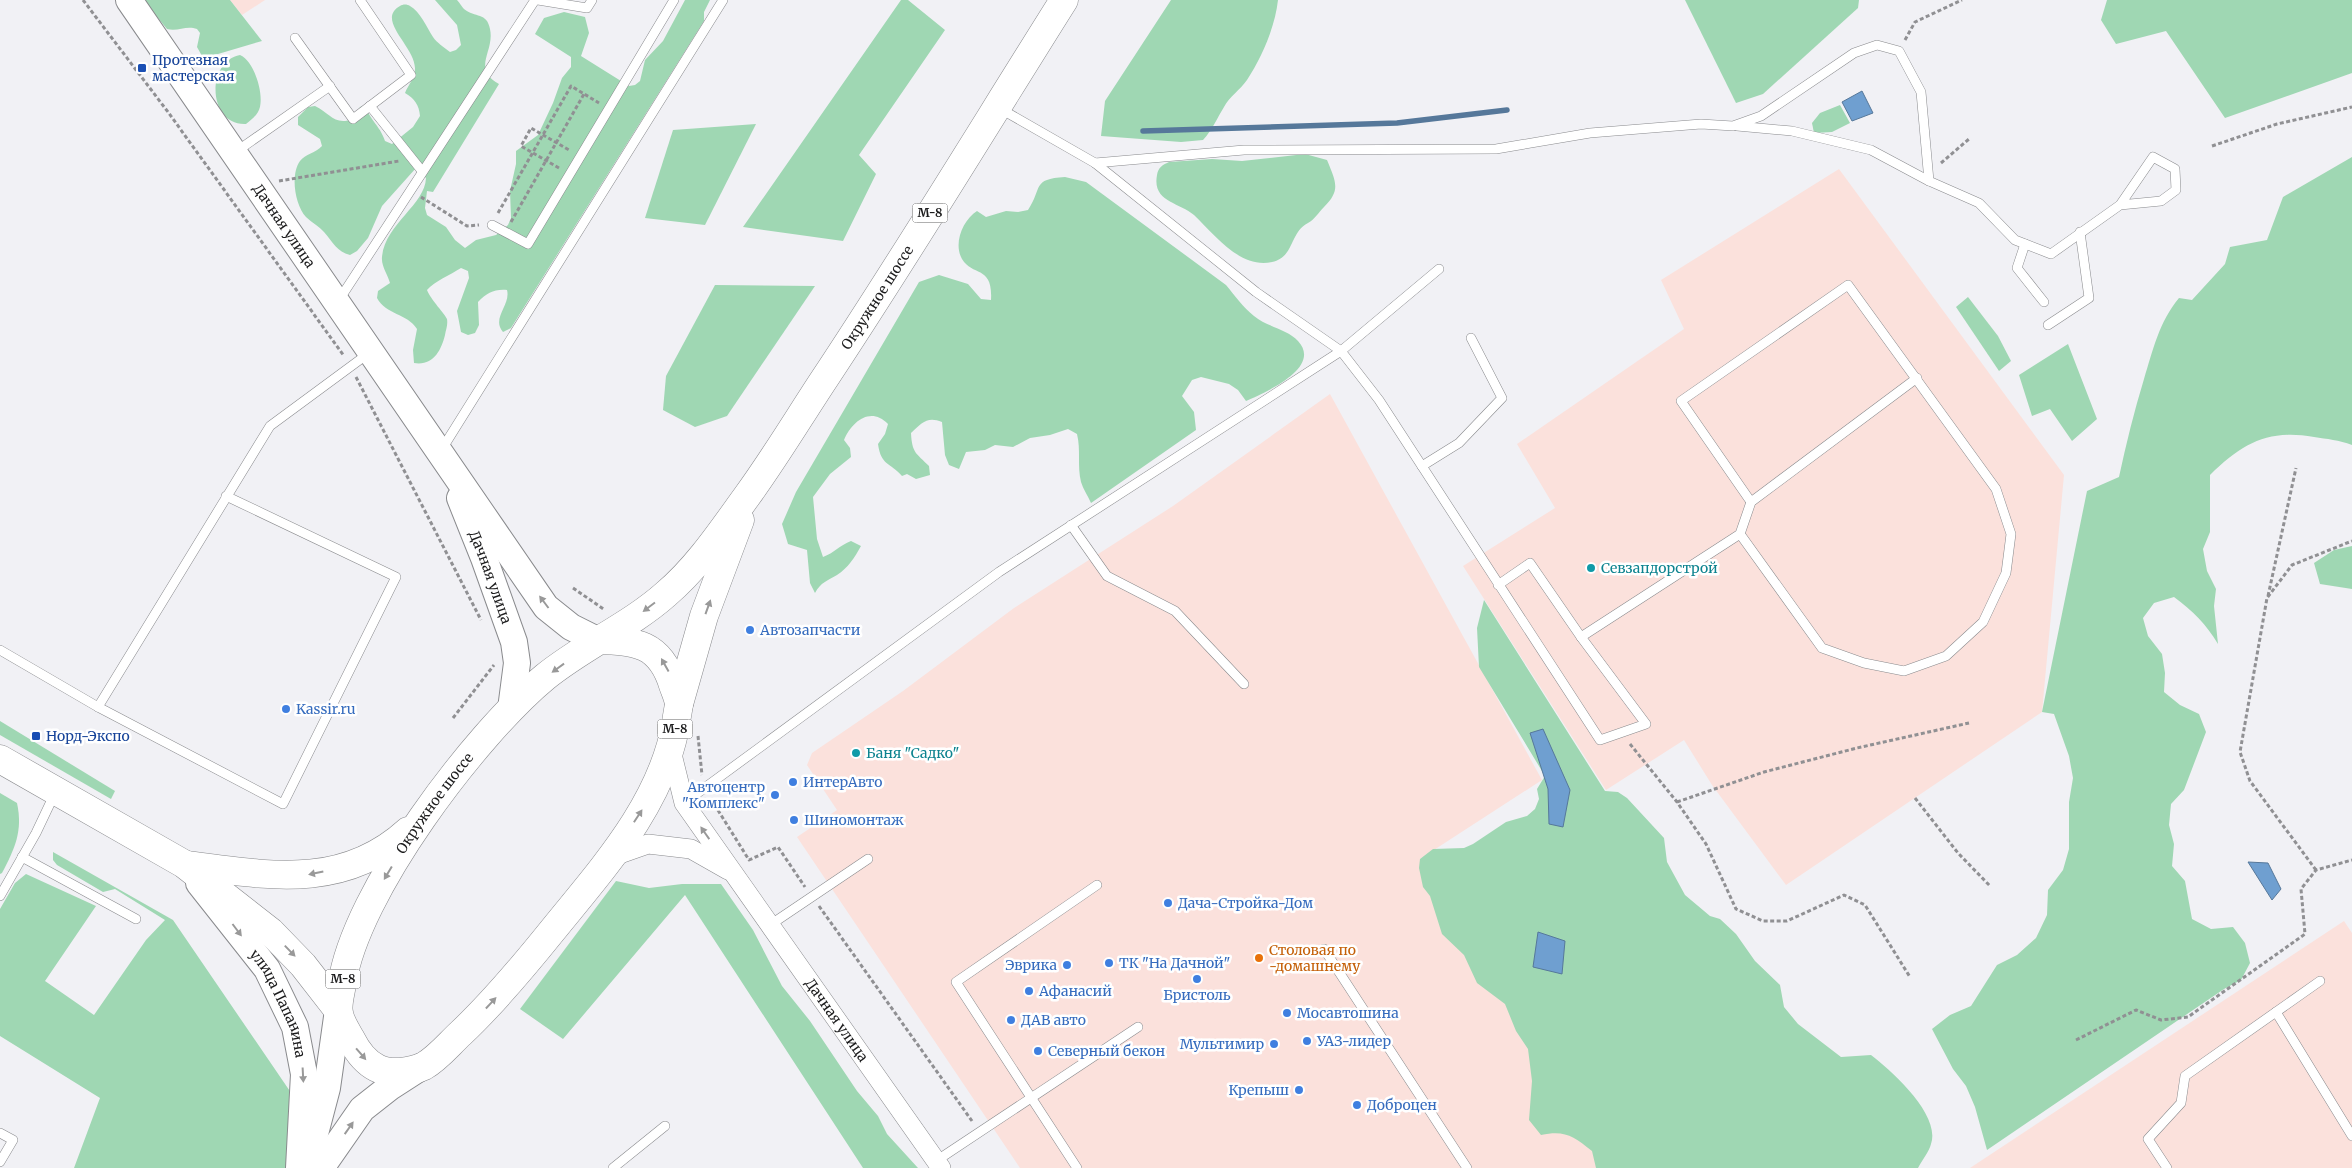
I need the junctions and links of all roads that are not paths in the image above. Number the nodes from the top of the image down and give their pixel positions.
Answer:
1 (129, 0) edge
2 (360, 0) edge
3 (536, 0) edge
4 (592, 0) edge
5 (674, 0) edge
6 (723, 0) edge
7 (1064, 0) edge
8 (295, 38) dead end
9 (330, 86) junction
10 (370, 106) junction
11 (996, 107) junction
12 (1733, 126) junction
13 (234, 153) junction
14 (1095, 163) junction
15 (422, 172) junction
16 (1930, 181) junction
17 (2120, 205) junction
18 (492, 225) road end
19 (2080, 232) junction
20 (2025, 244) junction
21 (1439, 269) dead end
22 (338, 302) junction
23 (2044, 302) dead end
24 (2048, 325) dead end
25 (1471, 338) dead end
26 (1341, 351) junction
27 (361, 359) junction
28 (1917, 378) junction
29 (441, 451) junction
30 (1422, 466) junction
31 (750, 492) junction
32 (226, 496) junction
33 (1751, 502) junction
34 (1071, 525) junction
35 (1740, 534) junction
36 (1498, 585) junction
37 (1581, 637) junction
38 (597, 640) junction
39 (0, 650) edge
40 (1244, 684) dead end
41 (679, 704) junction
42 (98, 707) junction
43 (511, 709) junction
44 (671, 750) junction
45 (0, 759) edge
46 (55, 792) junction
47 (684, 803) junction
48 (420, 821) junction
49 (611, 857) junction
50 (22, 858) junction
51 (868, 859) dead end
52 (184, 864) junction
53 (733, 873) junction
54 (1097, 885) dead end
55 (0, 896) edge
56 (136, 919) dead end
57 (770, 925) junction
58 (1324, 949) dead end
59 (2320, 981) dead end
60 (338, 1010) junction
61 (2276, 1012) junction
62 (1138, 1027) dead end
63 (421, 1068) junction
64 (1032, 1097) junction
65 (666, 1126) dead end
66 (0, 1133) edge
67 (2352, 1136) edge
68 (0, 1162) edge
69 (938, 1164) edge
70 (299, 1168) edge
71 (306, 1168) edge
72 (320, 1168) edge
73 (613, 1168) edge
74 (1077, 1168) edge
75 (1467, 1168) edge
76 (2167, 1168) edge

1 - 13 street, Дачная улица
2 - 10 lane
3 - 4 lane
3 - 15 lane
5 - 18 lane
6 - 29 lane
7 - 11 main road, Окружное шоссе / М-8
8 - 9 lane
9 - 10 lane
9 - 13 lane
10 - 15 lane
11 - 14 lane
11 - 31 main road, Окружное шоссе / М-8
12 - 14 lane
12 - 16 lane
12 - 16 lane
13 - 22 street, Дачная улица
14 - 26 lane
15 - 22 lane
16 - 20 lane
17 - 17 lane
17 - 19 lane
19 - 20 lane
19 - 24 lane
20 - 23 lane
21 - 26 lane
22 - 27 street, Дачная улица
25 - 30 lane
26 - 30 lane
26 - 34 lane
27 - 29 street, Дачная улица
27 - 32 lane
28 - 33 lane
28 - 33 lane
28 - 35 lane
38 -> 29 street, Дачная улица
29 - 43 street, Дачная улица
30 - 36 lane
31 -> 38 main road, Окружное шоссе / М-8
41 -> 31 main road, Окружное шоссе / М-8
32 - 42 lane
32 - 42 lane
33 - 35 lane
34 - 40 lane
34 - 47 lane
35 - 37 lane
36 - 37 lane
36 - 37 lane
41 -> 38 main road, Окружное шоссе / М-8
38 -> 43 main road, Окружное шоссе / М-8
39 - 42 lane
41 - 44 main road, Окружное шоссе / М-8
43 - 48 main road, Окружное шоссе / М-8
44 - 47 street, Дачная улица
49 -> 44 main road, Окружное шоссе / М-8
45 - 46 main road, улица Папанина / М-8
46 - 50 lane
46 - 52 main road, улица Папанина / М-8
53 -> 47 street, Дачная улица
48 -> 52 main road, улица Папанина / М-8
48 -> 60 main road, Окружное шоссе / М-8
49 - 53 street, Дачная улица
63 -> 49 main road, Окружное шоссе / М-8
50 - 55 lane
50 - 56 lane
51 - 57 lane
52 -> 60 main road, улица Папанина / М-8
52 -> 70 street, улица Папанина / М-8
53 - 57 street, Дачная улица
54 - 64 lane
57 - 69 street, Дачная улица
58 - 75 lane
59 - 61 lane
60 -> 63 main road, Окружное шоссе / М-8
60 - 71 street, Окружное шоссе
61 - 67 lane
61 - 76 lane
62 - 64 lane
72 -> 63 street, Окружное шоссе
64 - 69 lane
64 - 74 lane
65 - 73 lane
66 - 68 lane

